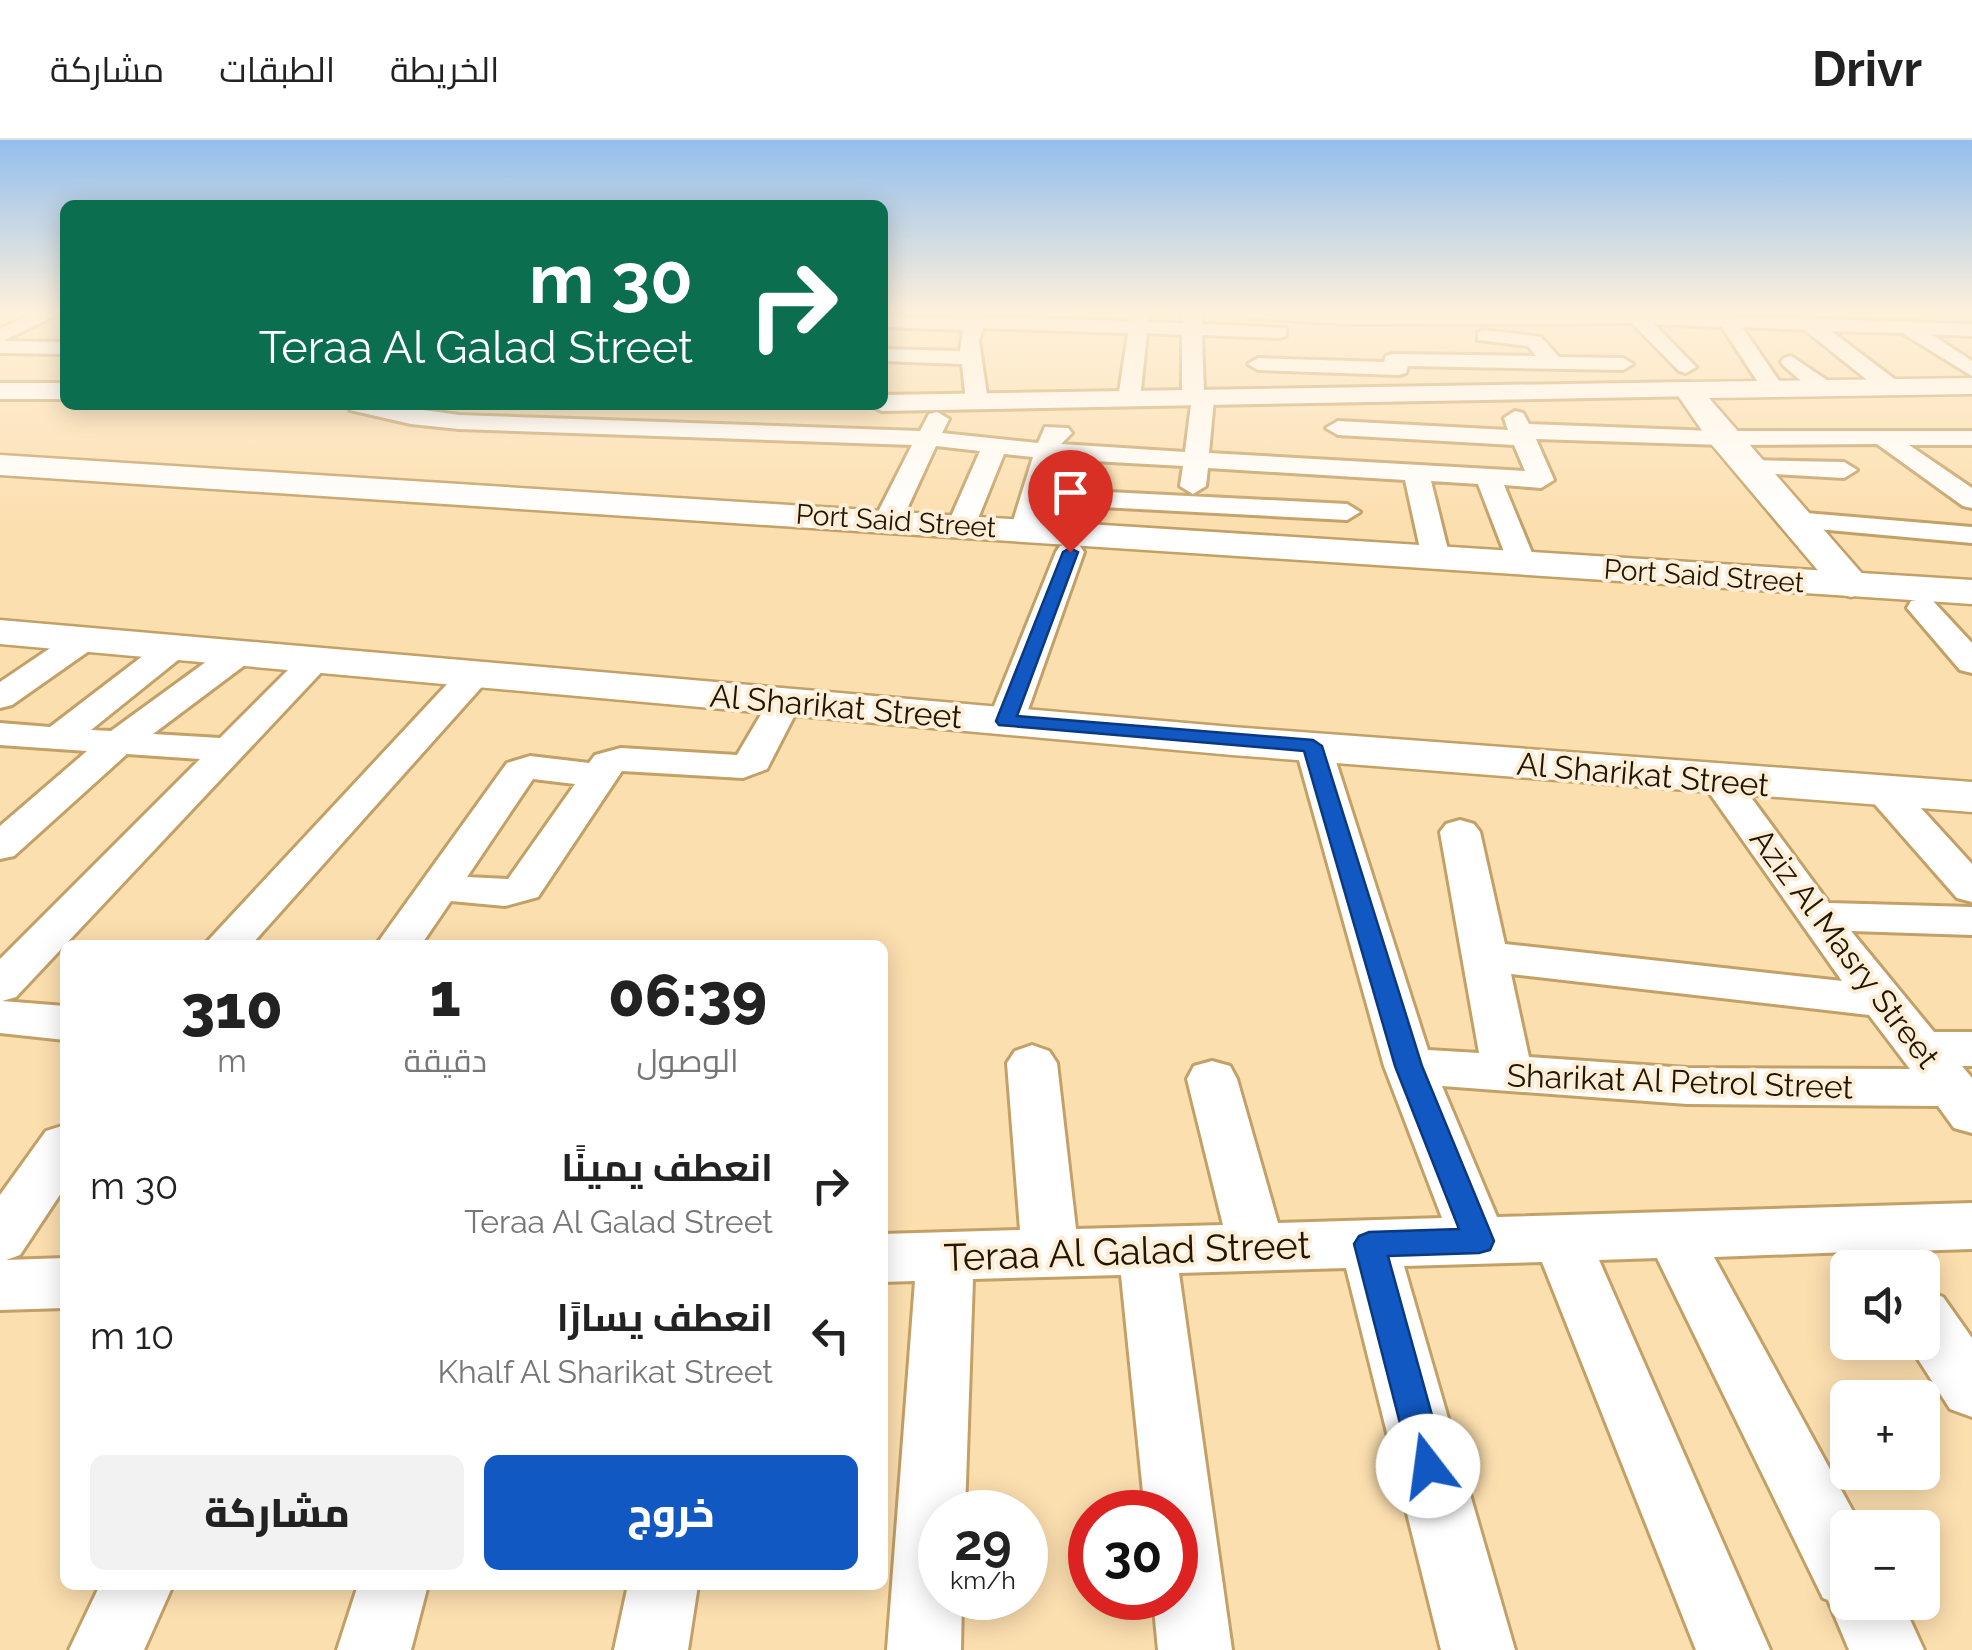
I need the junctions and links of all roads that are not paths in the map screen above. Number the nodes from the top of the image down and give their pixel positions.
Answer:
1 (5, 382) edge
2 (976, 382) edge
3 (1127, 382) edge
4 (1197, 382) edge
5 (1265, 382) edge
6 (1346, 382) edge
7 (1575, 382) edge
8 (1621, 382) edge
9 (1689, 382) edge
10 (1787, 382) edge
11 (1798, 382) edge
12 (1870, 382) edge
13 (1930, 382) edge
14 (1691, 385) junction
15 (60, 387) edge
16 (0, 391) edge
17 (1629, 392) junction
18 (1268, 396) junction
19 (1332, 396) junction
20 (1128, 399) junction
21 (1198, 399) junction
22 (1802, 399) junction
23 (1972, 401) edge
24 (946, 402) junction
25 (977, 402) junction
26 (888, 403) edge
27 (1888, 403) junction
28 (378, 410) edge
29 (714, 410) edge
30 (698, 430) junction
31 (1523, 437) junction
32 (1722, 437) junction
33 (1842, 437) junction
34 (1934, 437) junction
35 (926, 438) junction
36 (1882, 438) junction
37 (1972, 438) edge
38 (995, 446) junction
39 (1340, 449) junction
40 (1197, 450) junction
41 (1048, 451) junction
42 (1972, 459) edge
43 (0, 465) edge
44 (1748, 466) junction
45 (1844, 470) dead end
46 (1416, 473) junction
47 (1488, 478) junction
48 (0, 485) edge
49 (1972, 500) edge
50 (1191, 504) junction
51 (1347, 512) junction
52 (1029, 513) junction
53 (653, 517) junction
54 (725, 521) junction
55 (887, 522) junction
56 (961, 526) junction
57 (1804, 532) junction
58 (1972, 534) edge
59 (1187, 541) junction
60 (1070, 552) junction
61 (1353, 553) junction
62 (1436, 558) junction
63 (1972, 559) edge
64 (1523, 565) junction
65 (1851, 585) junction
66 (1972, 592) edge
67 (1922, 608) junction
68 (1972, 611) edge
69 (0, 632) edge
70 (85, 639) junction
71 (172, 650) junction
72 (237, 655) junction
73 (315, 662) junction
74 (1972, 663) edge
75 (475, 674) junction
76 (0, 698) edge
77 (785, 701) junction
78 (1006, 721) junction
79 (0, 734) edge
80 (58, 738) junction
81 (119, 742) junction
82 (1313, 746) junction
83 (228, 750) junction
84 (600, 776) junction
85 (1720, 781) junction
86 (1885, 792) junction
87 (1972, 798) edge
88 (9, 830) edge
89 (1460, 832) dead end
90 (440, 886) junction
91 (1972, 889) edge
92 (1816, 916) junction
93 (1972, 921) edge
94 (231, 940) edge
95 (402, 940) edge
96 (1486, 957) junction
97 (0, 986) edge
98 (1884, 1001) junction
99 (0, 1016) edge
100 (60, 1022) edge
101 (1032, 1063) dead end
102 (1408, 1066) junction
103 (1508, 1074) junction
104 (1212, 1079) dead end
105 (1965, 1083) edge
106 (60, 1150) edge
107 (7, 1217) edge
108 (1972, 1226) edge
109 (1674, 1235) junction
110 (1561, 1239) junction
111 (1479, 1241) junction
112 (1369, 1244) junction
113 (1256, 1248) junction
114 (1878, 1248) edge
115 (1147, 1250) junction
116 (1050, 1254) junction
117 (914, 1258) edge
118 (60, 1282) edge
119 (0, 1284) edge
120 (1940, 1342) edge
121 (1972, 1389) edge
122 (1830, 1537) edge
123 (136, 1590) edge
124 (392, 1590) edge
125 (662, 1590) edge
126 (1872, 1620) edge
127 (106, 1650) edge
128 (374, 1650) edge
129 (651, 1650) edge
130 (924, 1650) edge
131 (1195, 1650) edge
132 (1478, 1650) edge
133 (1733, 1650) edge
134 (1887, 1650) edge

1 - 15 street
2 - 25 street
3 - 20 street
4 - 21 street
5 - 18 street
6 - 19 street
7 - 17 street
8 - 17 street
9 - 14 street
10 - 22 street
11 - 22 street
12 - 27 street
13 - 27 main road
14 - 17 street
14 - 22 main road
14 - 32 main road
15 - 16 street
18 - 19 street
18 - 21 street
19 - 39 street
20 - 21 street
20 - 25 street
21 - 40 street
22 - 27 main road
22 - 33 street
23 - 27 main road
24 - 25 street
24 - 26 street
24 - 35 street
27 - 34 street
28 - 30 street
29 - 30 street
30 - 35 street
31 - 32 street
31 - 39 street
31 - 47 street
32 - 33 street
32 - 44 main road
33 - 36 street
34 - 36 street
34 - 37 street
34 - 42 street
35 - 38 street
35 - 55 street
36 - 49 street
38 - 41 street
38 - 56 street
39 - 40 street
39 - 46 street
39 - 51 street
40 - 41 street
40 - 50 street
41 - 52 street
43 - 53 main road, Port Said Street
44 - 45 street
44 - 57 main road
46 - 47 street
46 - 62 street
47 - 64 street
48 - 53 main road, Port Said Street
50 - 51 street
50 - 52 street
50 - 59 street
51 - 61 street
52 - 56 main road, Port Said Street
52 - 59 main road, Port Said Street
53 - 54 main road, Port Said Street
54 - 55 main road, Port Said Street
54 - 60 main road, Port Said Street
55 - 56 main road, Port Said Street
57 - 58 street
57 - 63 street
57 - 65 main road
59 - 61 main road, Port Said Street
60 - 67 main road, Port Said Street
60 - 78 street
61 - 62 main road, Port Said Street
62 - 64 main road, Port Said Street
64 - 65 main road, Port Said Street
65 - 66 main road, Port Said Street
67 - 68 main road, Port Said Street
67 - 74 street
69 - 70 main road, Al Sharikat Street
70 - 71 main road, Al Sharikat Street
70 - 76 street
71 - 72 main road, Al Sharikat Street
71 - 80 street
72 - 73 main road, Al Sharikat Street
72 - 81 street
73 - 75 main road, Al Sharikat Street
73 - 83 street
75 - 77 main road, Al Sharikat Street
75 - 94 street
77 - 78 main road, Al Sharikat Street
77 - 84 street
78 - 82 main road, Al Sharikat Street
79 - 80 street
80 - 81 street
81 - 83 street
81 - 88 street
82 - 85 main road, Al Sharikat Street
82 - 102 street
83 - 97 street
84 - 90 street
84 - 90 street
85 - 86 main road, Al Sharikat Street
85 - 92 street, Aziz Al Masry Street
86 - 87 main road, Al Sharikat Street
86 - 91 street
89 - 96 street
90 - 95 street
92 - 93 street
92 - 98 street, Aziz Al Masry Street
96 - 98 street
96 - 103 street
98 - 105 street, Aziz Al Masry Street
99 - 100 street
101 - 116 street
102 - 103 street, Sharikat Al Petrol Street
102 - 111 street
103 - 105 street, Sharikat Al Petrol Street
104 - 113 street
106 - 107 street
108 - 114 street, Teraa Al Galad Street
109 - 110 street, Teraa Al Galad Street
109 - 114 street, Teraa Al Galad Street
109 - 122 street
110 - 111 street, Teraa Al Galad Street
110 - 133 street
111 - 112 street, Teraa Al Galad Street
112 - 113 street, Teraa Al Galad Street
112 - 132 street
113 - 115 street, Teraa Al Galad Street
115 - 116 street, Teraa Al Galad Street
115 - 131 street
116 - 117 street, Teraa Al Galad Street
117 - 130 street
118 - 119 street
120 - 121 street
123 - 127 street
124 - 128 street
125 - 129 street
126 - 134 street

